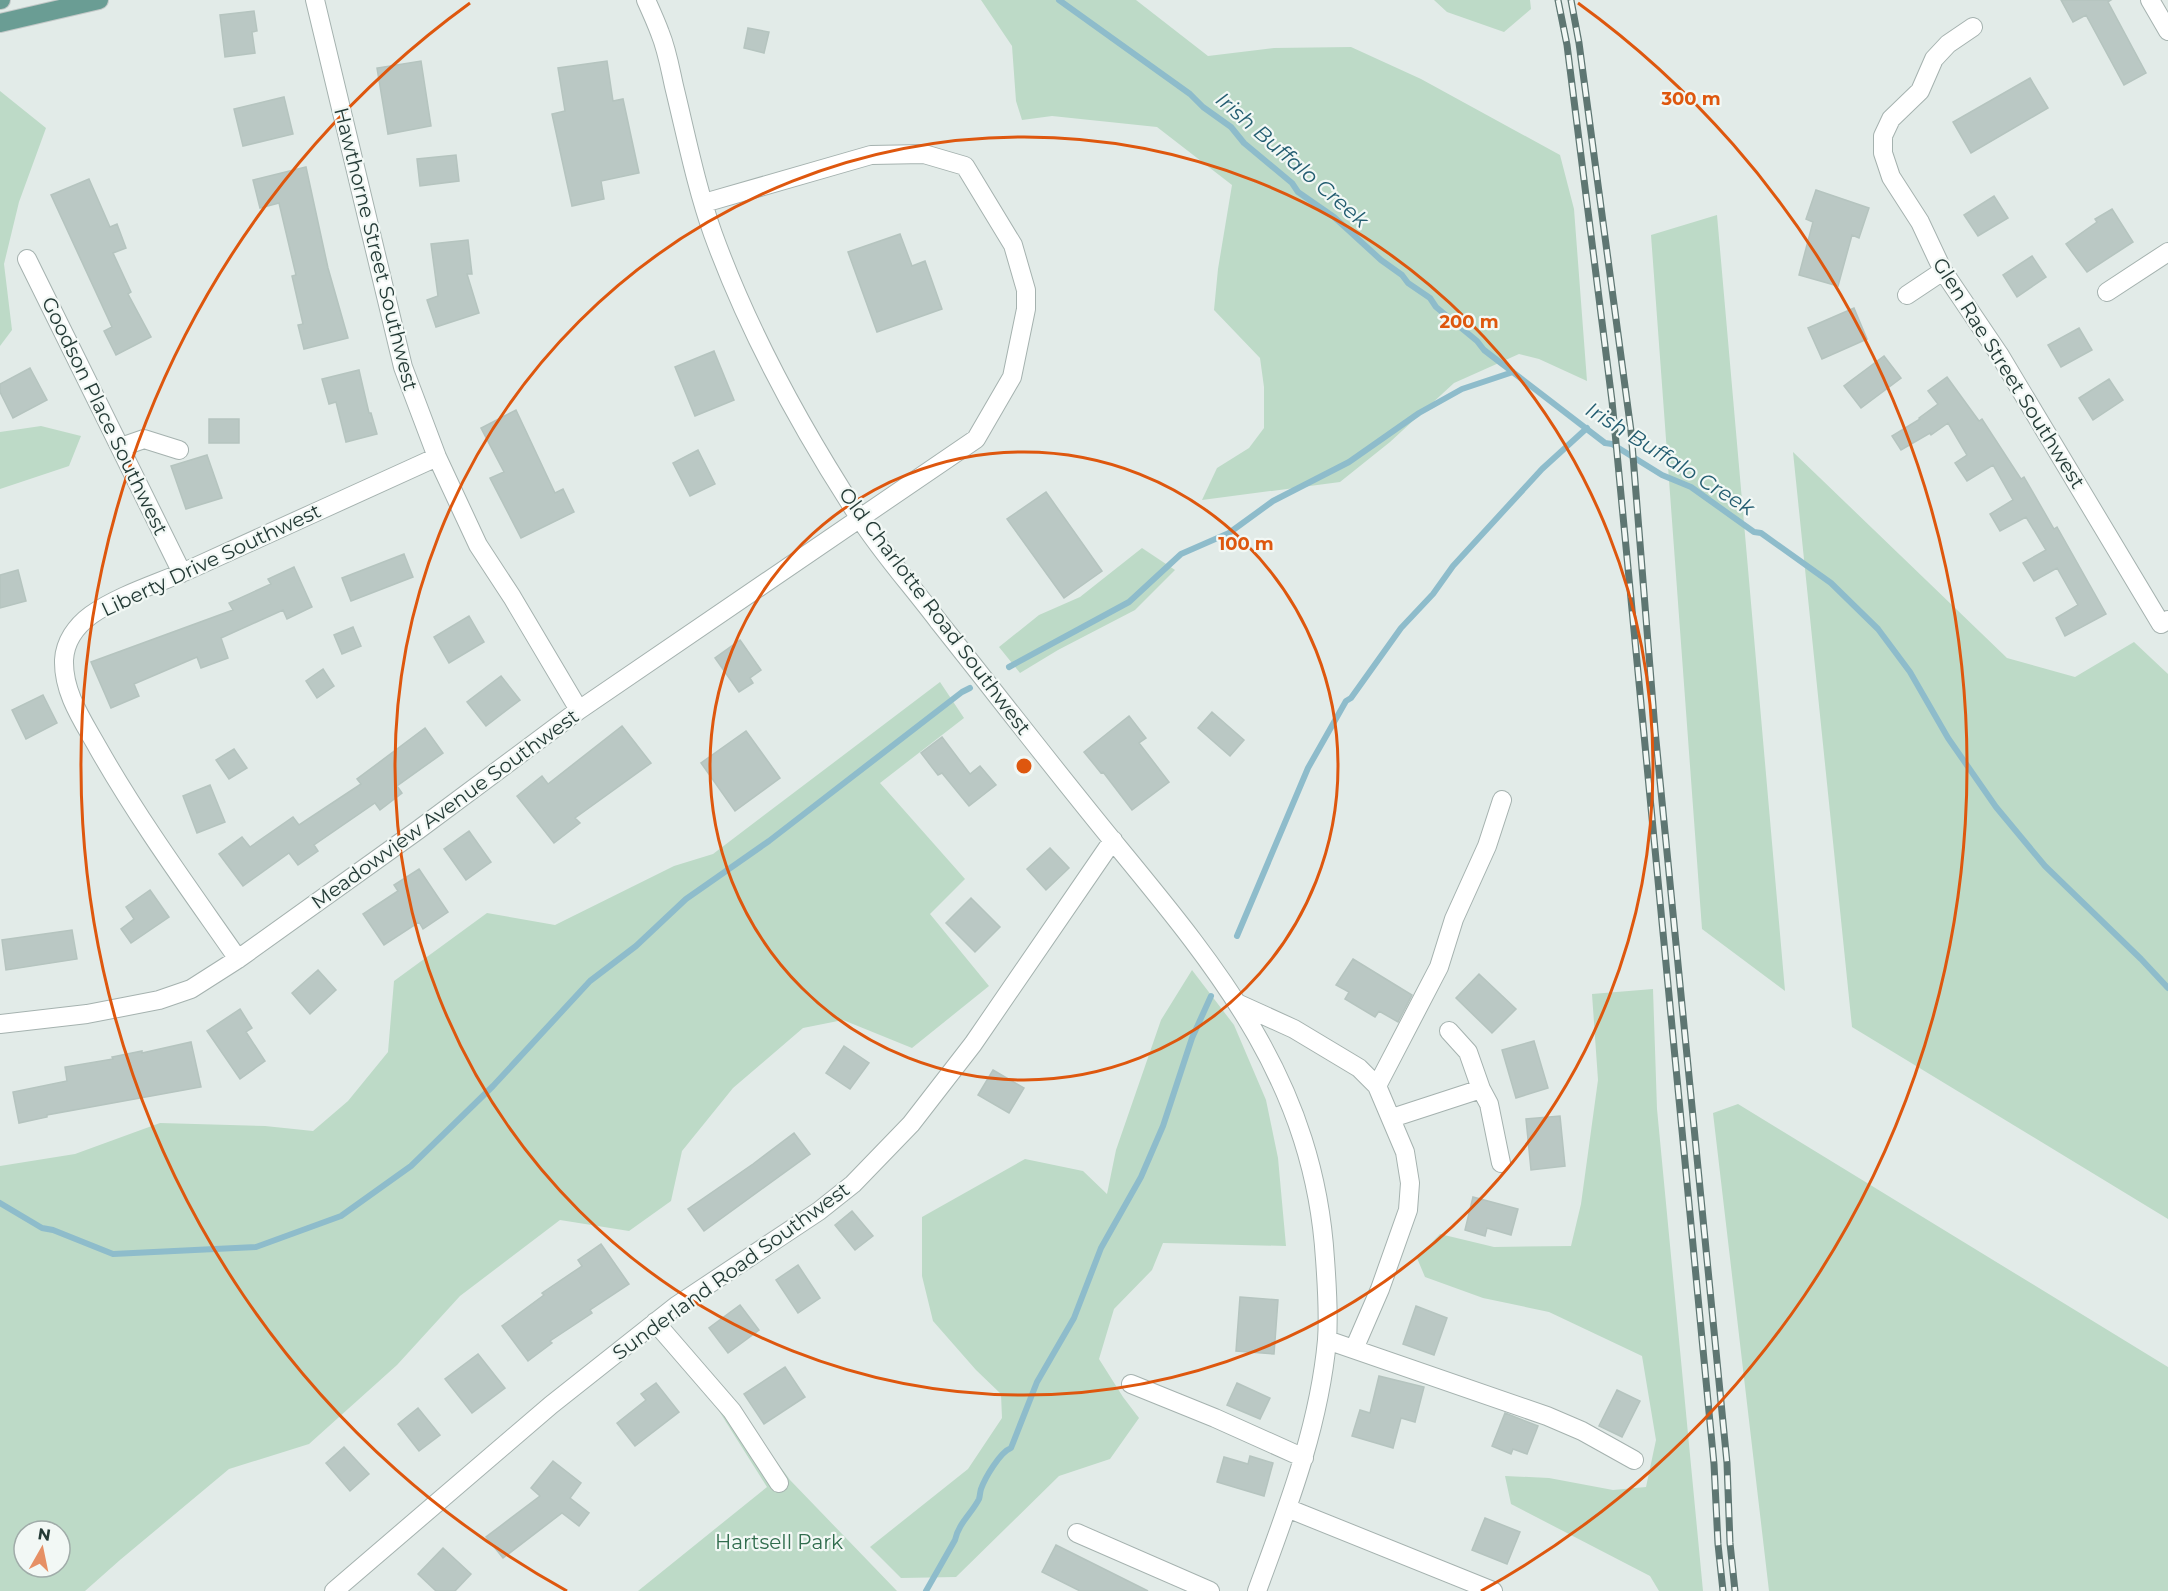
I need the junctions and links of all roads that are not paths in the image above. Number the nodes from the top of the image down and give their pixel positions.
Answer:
1 (99, 0) edge
2 (315, 0) edge
3 (646, 0) edge
4 (660, 0) edge
5 (2150, 0) edge
6 (0, 23) edge
7 (1973, 27) dead end
8 (2168, 30) edge
9 (662, 36) junction
10 (704, 203) junction
11 (2168, 252) edge
12 (27, 259) dead end
13 (1943, 271) junction
14 (2107, 292) dead end
15 (1907, 295) dead end
16 (121, 447) junction
17 (179, 450) dead end
18 (436, 457) junction
19 (860, 519) junction
20 (182, 573) junction
21 (2164, 622) edge
22 (579, 710) junction
23 (1502, 800) dead end
24 (1113, 840) junction
25 (238, 959) junction
26 (1239, 1004) junction
27 (0, 1024) edge
28 (1449, 1031) dead end
29 (1377, 1086) junction
30 (1481, 1089) junction
31 (1392, 1118) junction
32 (1502, 1162) dead end
33 (655, 1322) junction
34 (1327, 1340) junction
35 (1354, 1349) junction
36 (1131, 1384) dead end
37 (1304, 1458) junction
38 (1634, 1460) dead end
39 (779, 1483) dead end
40 (1287, 1508) junction
41 (1077, 1533) dead end
42 (334, 1591) edge
43 (1210, 1591) edge
44 (1257, 1591) edge
45 (1493, 1591) edge

1 - 6 main road
2 - 18 street, Hawthorne Street Southwest
3 - 9 street, Old Charlotte Road Southwest
4 - 9 street, Old Charlotte Road Southwest
5 - 8 street
7 - 13 street, Glen Rae Street Southwest
9 - 10 street, Old Charlotte Road Southwest
10 - 19 street, Old Charlotte Road Southwest
10 - 19 street, Meadowview Avenue Southwest
11 - 14 street
12 - 16 street, Goodson Place Southwest
13 - 15 street
13 - 21 street, Glen Rae Street Southwest
16 - 17 street
16 - 20 street, Goodson Place Southwest
18 - 20 street, Liberty Drive Southwest
18 - 22 street, Hawthorne Street Southwest
19 - 22 street, Meadowview Avenue Southwest
19 - 24 street, Old Charlotte Road Southwest
20 - 25 street, Liberty Drive Southwest
22 - 25 street, Meadowview Avenue Southwest
23 - 29 street
24 - 26 street, Old Charlotte Road Southwest
24 - 33 street, Sunderland Road Southwest
25 - 27 street, Meadowview Avenue Southwest
26 - 29 street
26 - 34 street, Old Charlotte Road Southwest
28 - 30 street
29 - 31 street
30 - 31 street
30 - 32 street
31 - 35 street
33 - 39 street
33 - 42 street, Sunderland Road Southwest
34 - 35 street
34 - 37 street, Old Charlotte Road Southwest
35 - 38 street
36 - 37 street
37 - 40 street, Old Charlotte Road Southwest
40 - 44 street, Old Charlotte Road Southwest
40 - 45 street
41 - 43 street

